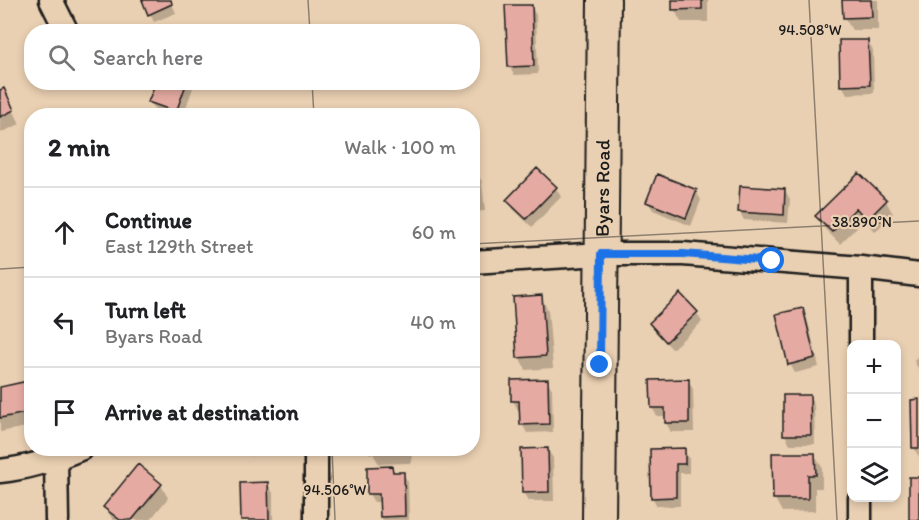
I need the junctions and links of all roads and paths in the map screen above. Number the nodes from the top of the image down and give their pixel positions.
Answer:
1 (51, 0) edge
2 (604, 0) edge
3 (63, 24) edge
4 (601, 254) junction
5 (480, 262) edge
6 (861, 268) junction
7 (919, 275) edge
8 (861, 340) edge
9 (61, 456) edge
10 (316, 456) edge
11 (56, 458) junction
12 (0, 471) edge
13 (860, 502) edge
14 (57, 520) edge
15 (316, 520) edge
16 (599, 520) edge
17 (860, 520) edge

1 - 3 street
2 - 4 street, Byars Road
4 - 5 street
4 - 6 street
4 - 16 street, Byars Road
6 - 7 street
6 - 8 street
9 - 11 street
10 - 15 street
11 - 12 street
11 - 14 street
13 - 17 street

